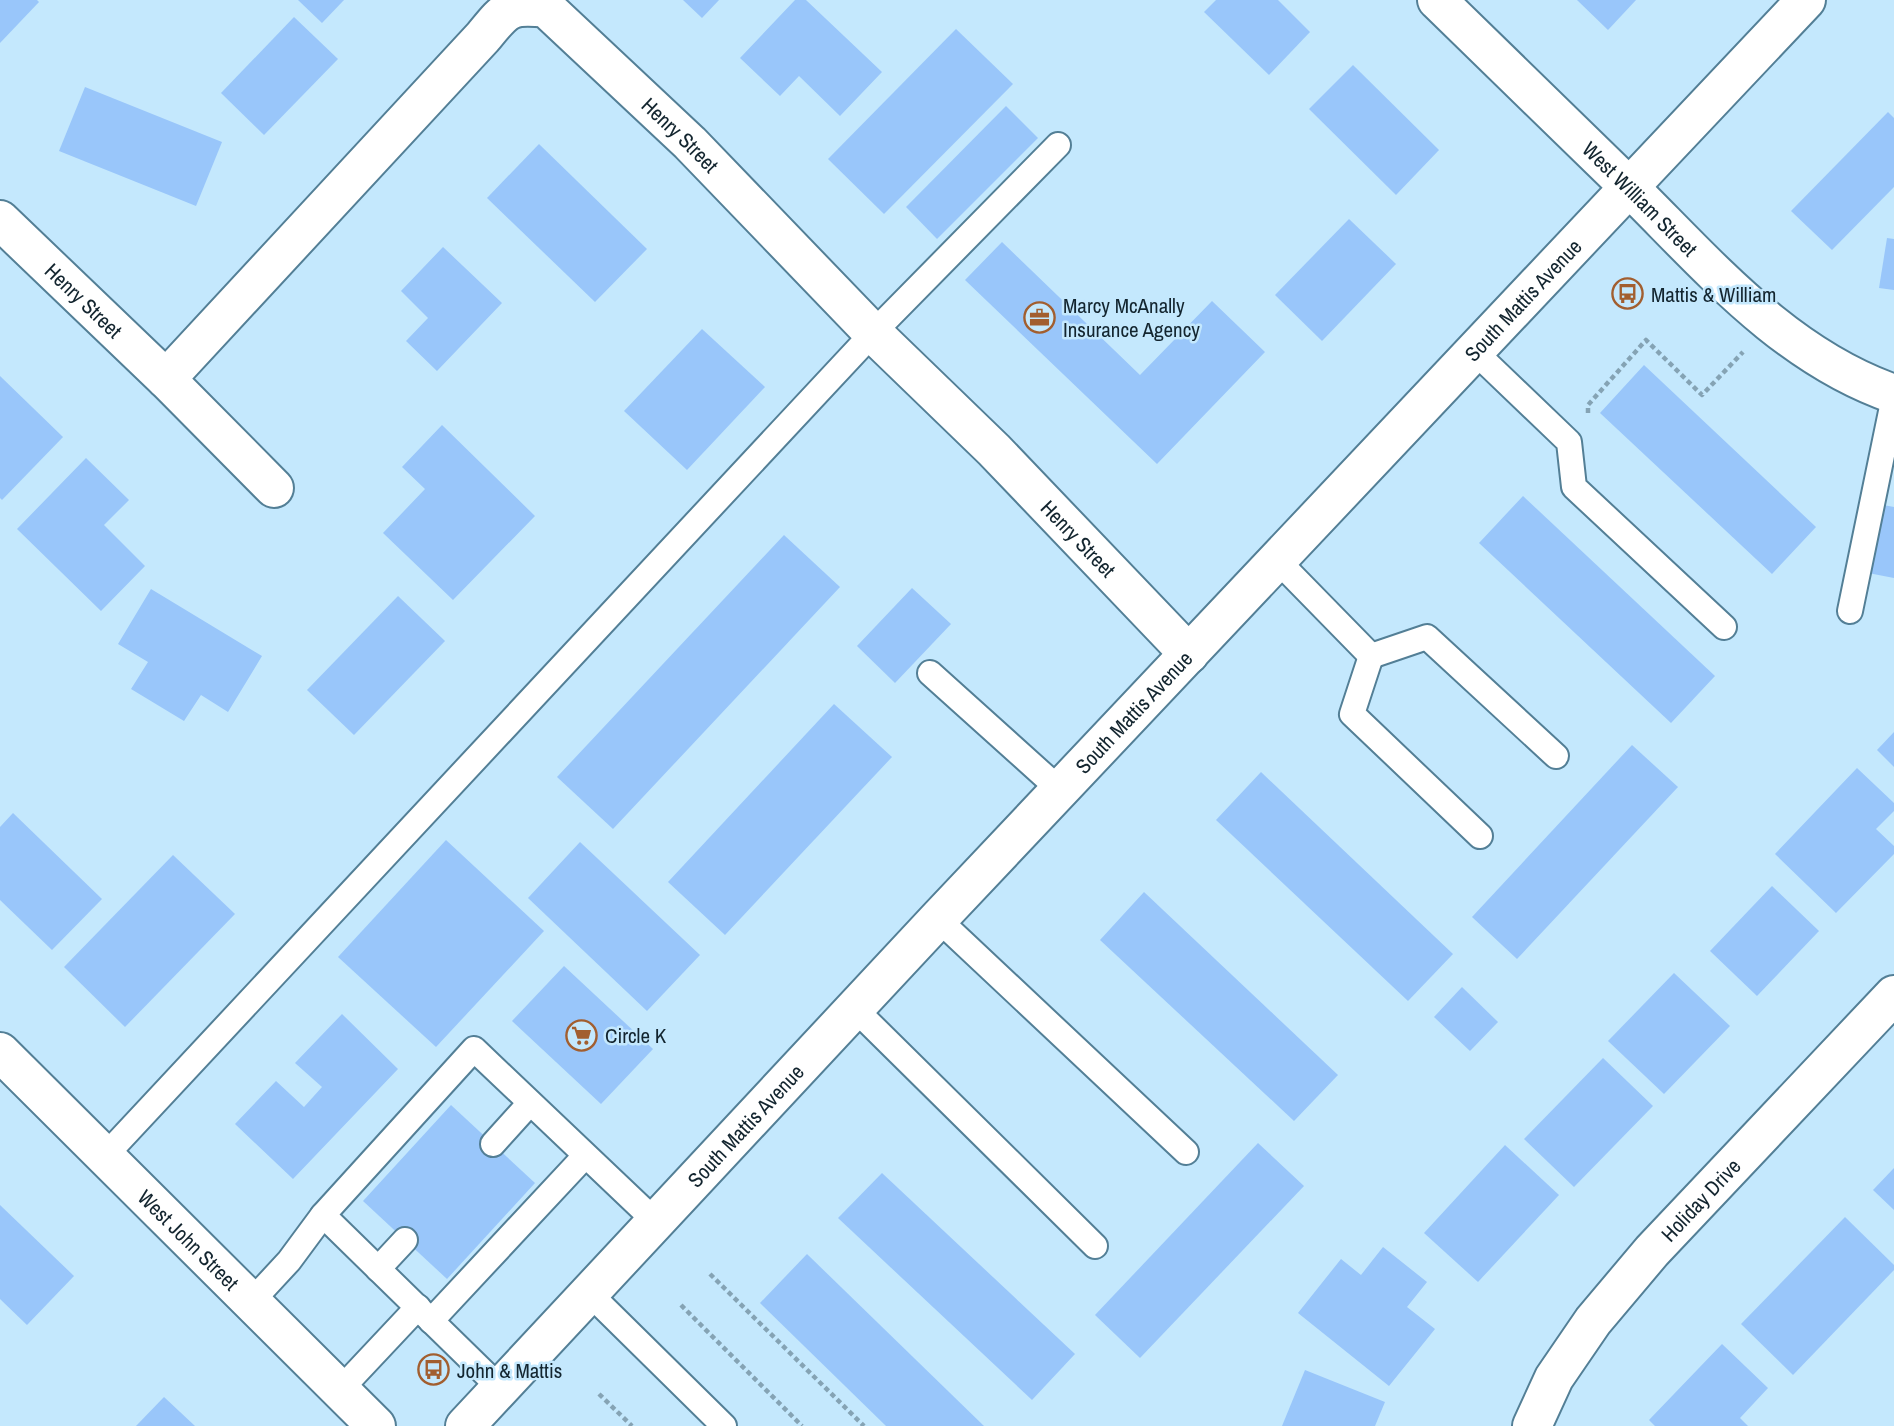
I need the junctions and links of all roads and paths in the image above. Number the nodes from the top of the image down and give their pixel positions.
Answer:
1 (1437, 0) edge
2 (1806, 0) edge
3 (1058, 145) dead end
4 (1629, 187) junction
5 (0, 220) edge
6 (1770, 324) junction
7 (873, 333) junction
8 (1474, 351) junction
9 (166, 379) junction
10 (1894, 395) edge
11 (1569, 442) junction
12 (274, 488) dead end
13 (1278, 561) junction
14 (1850, 611) dead end
15 (1724, 627) dead end
16 (1189, 654) junction
17 (1371, 656) junction
18 (930, 673) dead end
19 (1556, 756) dead end
20 (1060, 790) junction
21 (1480, 836) dead end
22 (938, 919) junction
23 (1894, 995) edge
24 (855, 1009) junction
25 (0, 1052) edge
26 (530, 1103) junction
27 (493, 1144) dead end
28 (1186, 1152) dead end
29 (105, 1156) junction
30 (585, 1156) junction
31 (323, 1215) junction
32 (655, 1221) junction
33 (405, 1240) dead end
34 (1096, 1246) dead end
35 (377, 1269) junction
36 (709, 1274) dead end
37 (588, 1292) junction
38 (251, 1302) junction
39 (681, 1305) dead end
40 (424, 1314) junction
41 (500, 1388) junction
42 (340, 1390) junction
43 (599, 1394) dead end
44 (376, 1426) edge
45 (465, 1426) edge
46 (632, 1426) edge
47 (724, 1426) edge
48 (802, 1426) edge
49 (864, 1426) edge
50 (1532, 1426) edge

1 - 4 street, West William Street
2 - 4 street, South Mattis Avenue
3 - 7 lane
4 - 6 street, West William Street
4 - 8 street, South Mattis Avenue
5 - 9 street, Henry Street
6 - 10 street, West William Street
6 - 11 path
7 - 9 street, Henry Street
7 - 16 street, Henry Street
7 - 29 lane
8 - 11 lane
8 - 13 street, South Mattis Avenue
9 - 12 street, Henry Street
10 - 14 lane
11 - 15 lane
13 - 16 street, South Mattis Avenue
13 - 17 lane
16 - 20 street, South Mattis Avenue
17 - 19 lane
17 - 21 lane
18 - 20 lane
20 - 22 street, South Mattis Avenue
22 - 24 street, South Mattis Avenue
22 - 28 lane
23 - 50 street, Holiday Drive
24 - 32 street, South Mattis Avenue
24 - 34 lane
25 - 29 street, West John Street
26 - 27 lane
26 - 30 lane
26 - 31 lane
29 - 38 street, West John Street
30 - 32 lane
30 - 40 lane
31 - 35 lane
31 - 38 lane
32 - 37 street, South Mattis Avenue
33 - 35 lane
35 - 40 lane
36 - 49 path
37 - 41 street, South Mattis Avenue
37 - 47 lane
38 - 42 street, West John Street
39 - 48 path
40 - 41 lane
40 - 42 lane
41 - 45 street, South Mattis Avenue
42 - 44 street, West John Street
43 - 46 path

